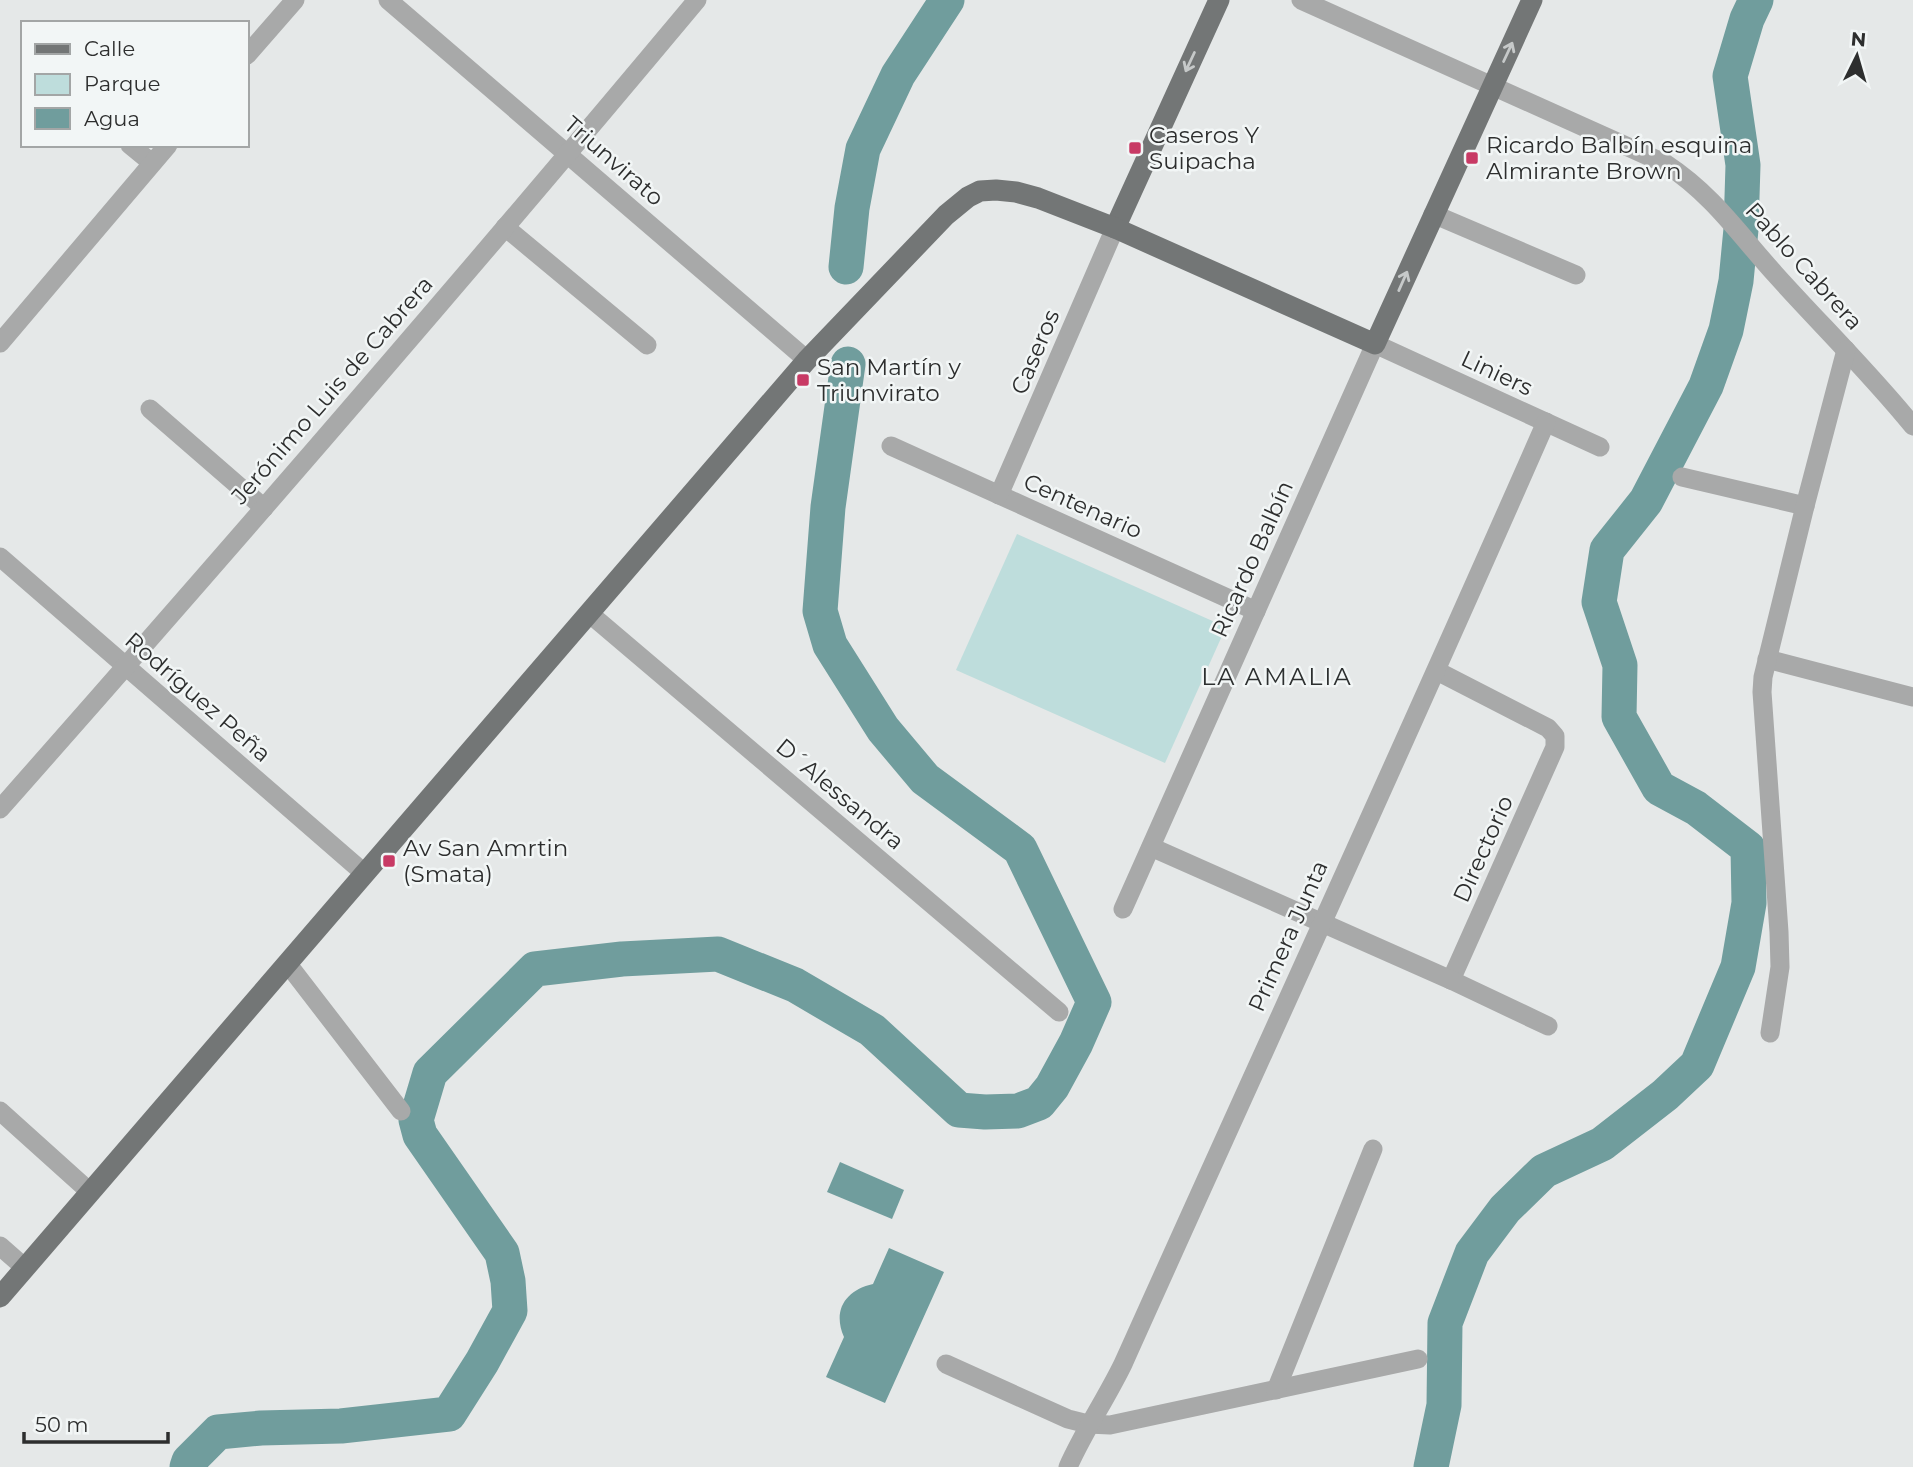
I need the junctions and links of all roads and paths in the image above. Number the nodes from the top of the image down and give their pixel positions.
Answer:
1 (295, 0) edge
2 (388, 0) edge
3 (698, 0) edge
4 (1219, 0) edge
5 (1301, 0) edge
6 (1532, 0) edge
7 (248, 54) edge
8 (1492, 86) junction
9 (132, 147) edge
10 (166, 147) edge
11 (568, 155) junction
12 (152, 163) junction
13 (1433, 214) junction
14 (505, 227) junction
15 (1115, 228) junction
16 (1576, 275) dead end
17 (0, 343) edge
18 (1374, 344) junction
19 (647, 345) dead end
20 (1846, 350) junction
21 (807, 360) junction
22 (150, 409) dead end
23 (1546, 422) junction
24 (1913, 426) edge
25 (891, 446) dead end
26 (1600, 447) dead end
27 (1682, 477) dead end
28 (999, 495) junction
29 (1805, 506) junction
30 (264, 508) junction
31 (0, 557) edge
32 (1256, 611) junction
33 (590, 614) junction
34 (1767, 659) junction
35 (126, 667) junction
36 (1437, 671) junction
37 (1913, 697) edge
38 (2, 803) edge
39 (1151, 847) junction
40 (365, 873) junction
41 (1123, 909) dead end
42 (1321, 923) junction
43 (287, 962) junction
44 (1451, 980) junction
45 (1059, 1012) dead end
46 (1548, 1026) dead end
47 (1770, 1033) dead end
48 (0, 1111) edge
49 (401, 1111) dead end
50 (1373, 1149) dead end
51 (90, 1192) junction
52 (0, 1246) edge
53 (25, 1268) junction
54 (0, 1297) edge
55 (1418, 1359) dead end
56 (946, 1364) dead end
57 (1276, 1390) junction
58 (1088, 1424) junction
59 (1068, 1467) edge

1 - 7 street
2 - 11 street, Triunvirato
3 - 11 street, Jerónimo Luis de Cabrera
4 -> 15 main road
5 - 8 street, Pablo Cabrera
8 -> 6 main road
8 - 13 main road
8 - 20 street, Pablo Cabrera
9 - 12 street
10 - 12 street
11 - 14 street, Jerónimo Luis de Cabrera
11 - 21 street, Triunvirato
12 - 17 street
13 - 16 street
18 -> 13 main road
14 - 19 street
14 - 30 street, Jerónimo Luis de Cabrera
15 - 18 main road
15 - 21 main road
15 - 28 street, Caseros
18 - 23 street, Liniers
18 - 32 street, Ricardo Balbín
20 - 24 street, Pablo Cabrera
20 - 29 street
21 - 33 main road
22 - 30 street
23 - 26 street, Liniers
23 - 36 street, Primera Junta
25 - 28 street, Centenario
27 - 29 street
28 - 32 street, Centenario
29 - 34 street
30 - 35 street, Jerónimo Luis de Cabrera
31 - 35 street, Rodríguez Peña
32 - 39 street, Ricardo Balbín
33 - 40 main road
33 - 45 street, D´Alessandra
34 - 37 street
34 - 47 street
35 - 38 street, Jerónimo Luis de Cabrera
35 - 40 street, Rodríguez Peña
36 - 42 street, Primera Junta
36 - 44 street, Directorio
39 - 41 street, Ricardo Balbín
39 - 42 street
40 - 43 main road
42 - 44 street
42 - 58 street, Primera Junta
43 - 49 street
43 - 51 main road
44 - 46 street
48 - 51 street
50 - 57 street
51 - 53 main road
52 - 53 street
53 - 54 main road
55 - 57 street
56 - 58 street
57 - 58 street
58 - 59 street, Primera Junta

